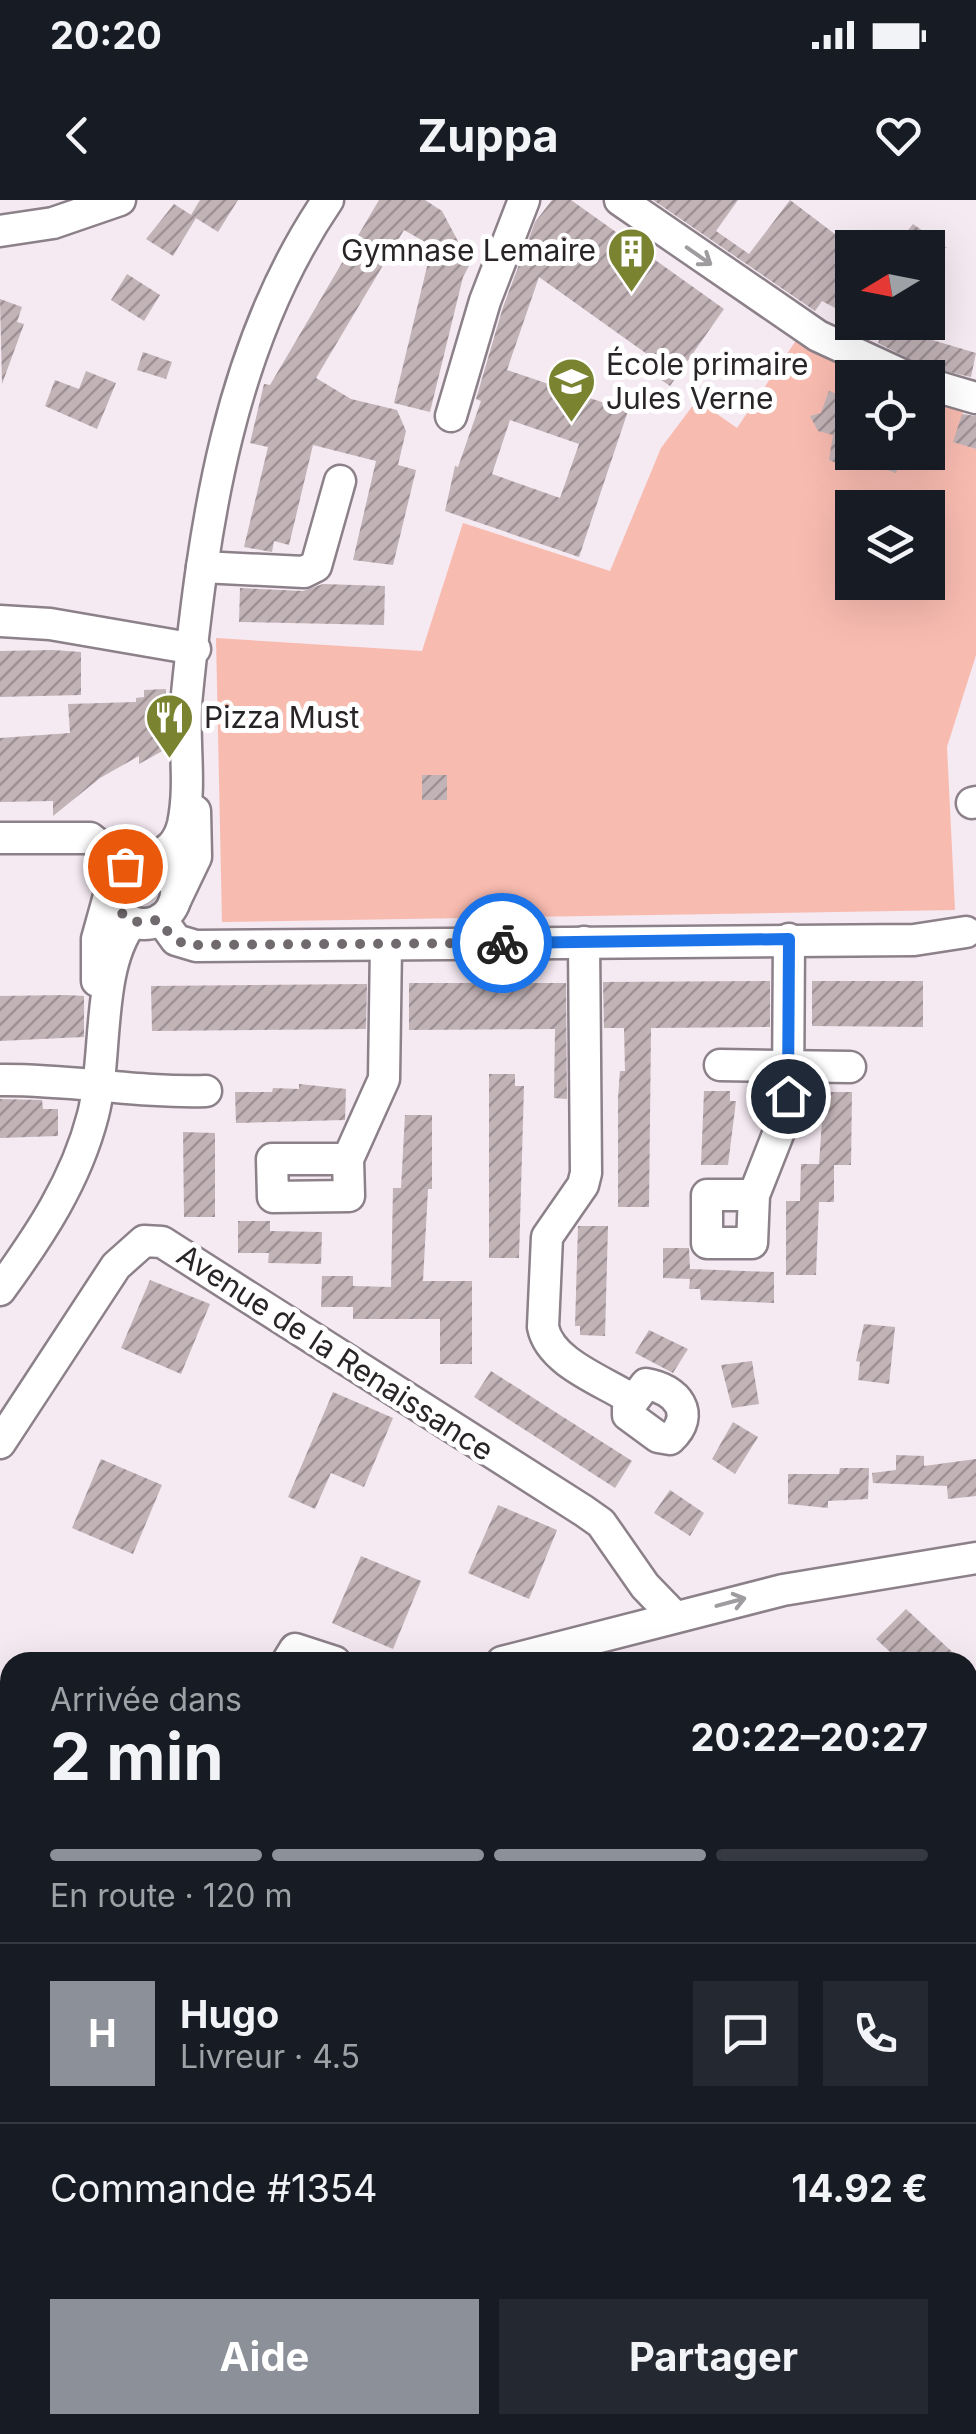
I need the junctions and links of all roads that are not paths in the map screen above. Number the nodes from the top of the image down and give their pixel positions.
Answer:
1 (120, 200) edge
2 (328, 200) edge
3 (524, 200) edge
4 (620, 200) edge
5 (0, 231) edge
6 (872, 360) edge
7 (945, 389) edge
8 (976, 398) edge
9 (451, 416) dead end
10 (340, 481) dead end
11 (202, 567) junction
12 (0, 621) edge
13 (195, 649) junction
14 (0, 838) edge
15 (129, 870) junction
16 (155, 916) junction
17 (966, 932) dead end
18 (789, 939) junction
19 (584, 942) junction
20 (386, 945) junction
21 (102, 1049) junction
22 (720, 1065) dead end
23 (789, 1066) junction
24 (850, 1067) dead end
25 (0, 1080) edge
26 (99, 1085) junction
27 (206, 1091) dead end
28 (348, 1159) dead end
29 (754, 1196) dead end
30 (0, 1290) edge
31 (633, 1400) dead end
32 (0, 1443) edge
33 (622, 1554) junction
34 (976, 1558) edge
35 (675, 1617) junction
36 (626, 1630) junction
37 (541, 1652) edge

1 - 5 street
2 - 11 street
3 - 9 street
4 -> 6 street
7 - 8 street
10 - 11 street
11 - 13 street
12 - 13 street
13 - 15 street
13 - 16 street
14 - 15 street
15 - 16 street
15 - 16 street
15 - 21 street
16 - 20 street
16 - 21 street
17 - 18 street
18 - 19 street
18 - 23 street
19 - 20 street
19 - 31 street
20 - 28 street
21 - 26 street
22 - 23 street
23 - 24 street
23 - 29 street
25 - 26 street
26 - 27 street
26 - 30 street
32 - 33 street, Avenue de la Renaissance
33 - 35 street
33 - 36 street
35 -> 34 street
35 - 36 street
36 - 37 street

